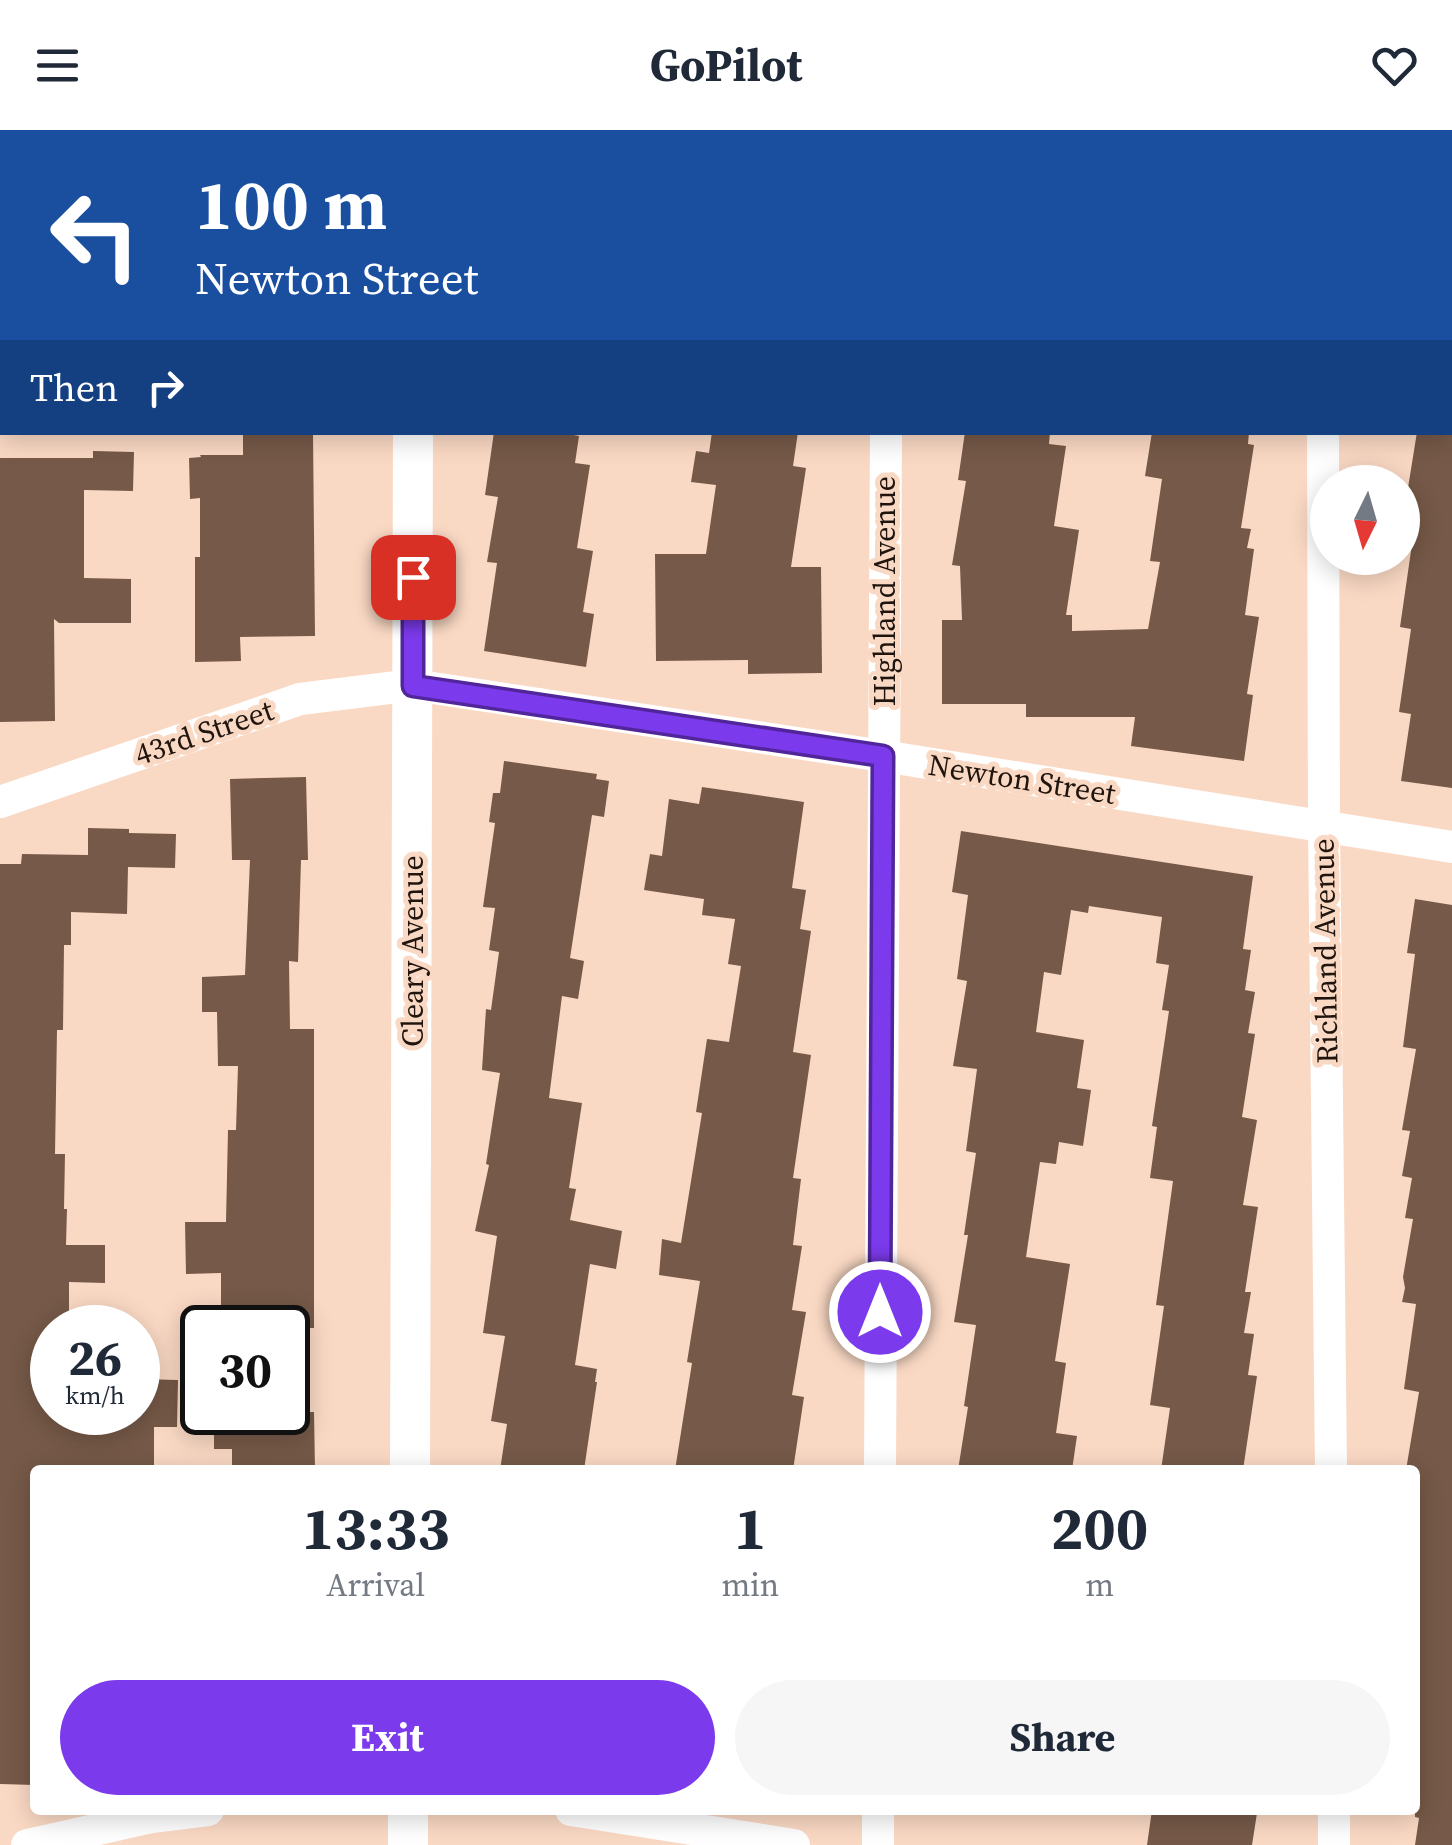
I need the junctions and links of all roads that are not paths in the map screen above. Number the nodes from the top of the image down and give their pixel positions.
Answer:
1 (413, 435) edge
2 (886, 435) edge
3 (1323, 435) edge
4 (413, 686) junction
5 (883, 756) junction
6 (0, 802) edge
7 (1324, 827) junction
8 (1452, 847) edge
9 (410, 1465) edge
10 (880, 1465) edge
11 (1330, 1465) edge
12 (168, 1815) edge
13 (408, 1815) edge
14 (603, 1815) edge
15 (878, 1815) edge
16 (1334, 1815) edge
17 (27, 1845) edge
18 (408, 1845) edge
19 (794, 1845) edge
20 (878, 1845) edge
21 (1334, 1845) edge

1 - 4 street, Cleary Avenue
2 - 5 street, Highland Avenue
3 - 7 street, Richland Avenue
4 - 5 street, Newton Street
4 - 6 street, 43rd Street
4 - 9 street, Cleary Avenue
5 - 7 street, Newton Street
5 - 10 street, Highland Avenue
7 - 8 street, Newton Street
7 - 11 street, Richland Avenue
12 - 17 street
13 - 18 street
14 - 19 street
15 - 20 street
16 - 21 street

